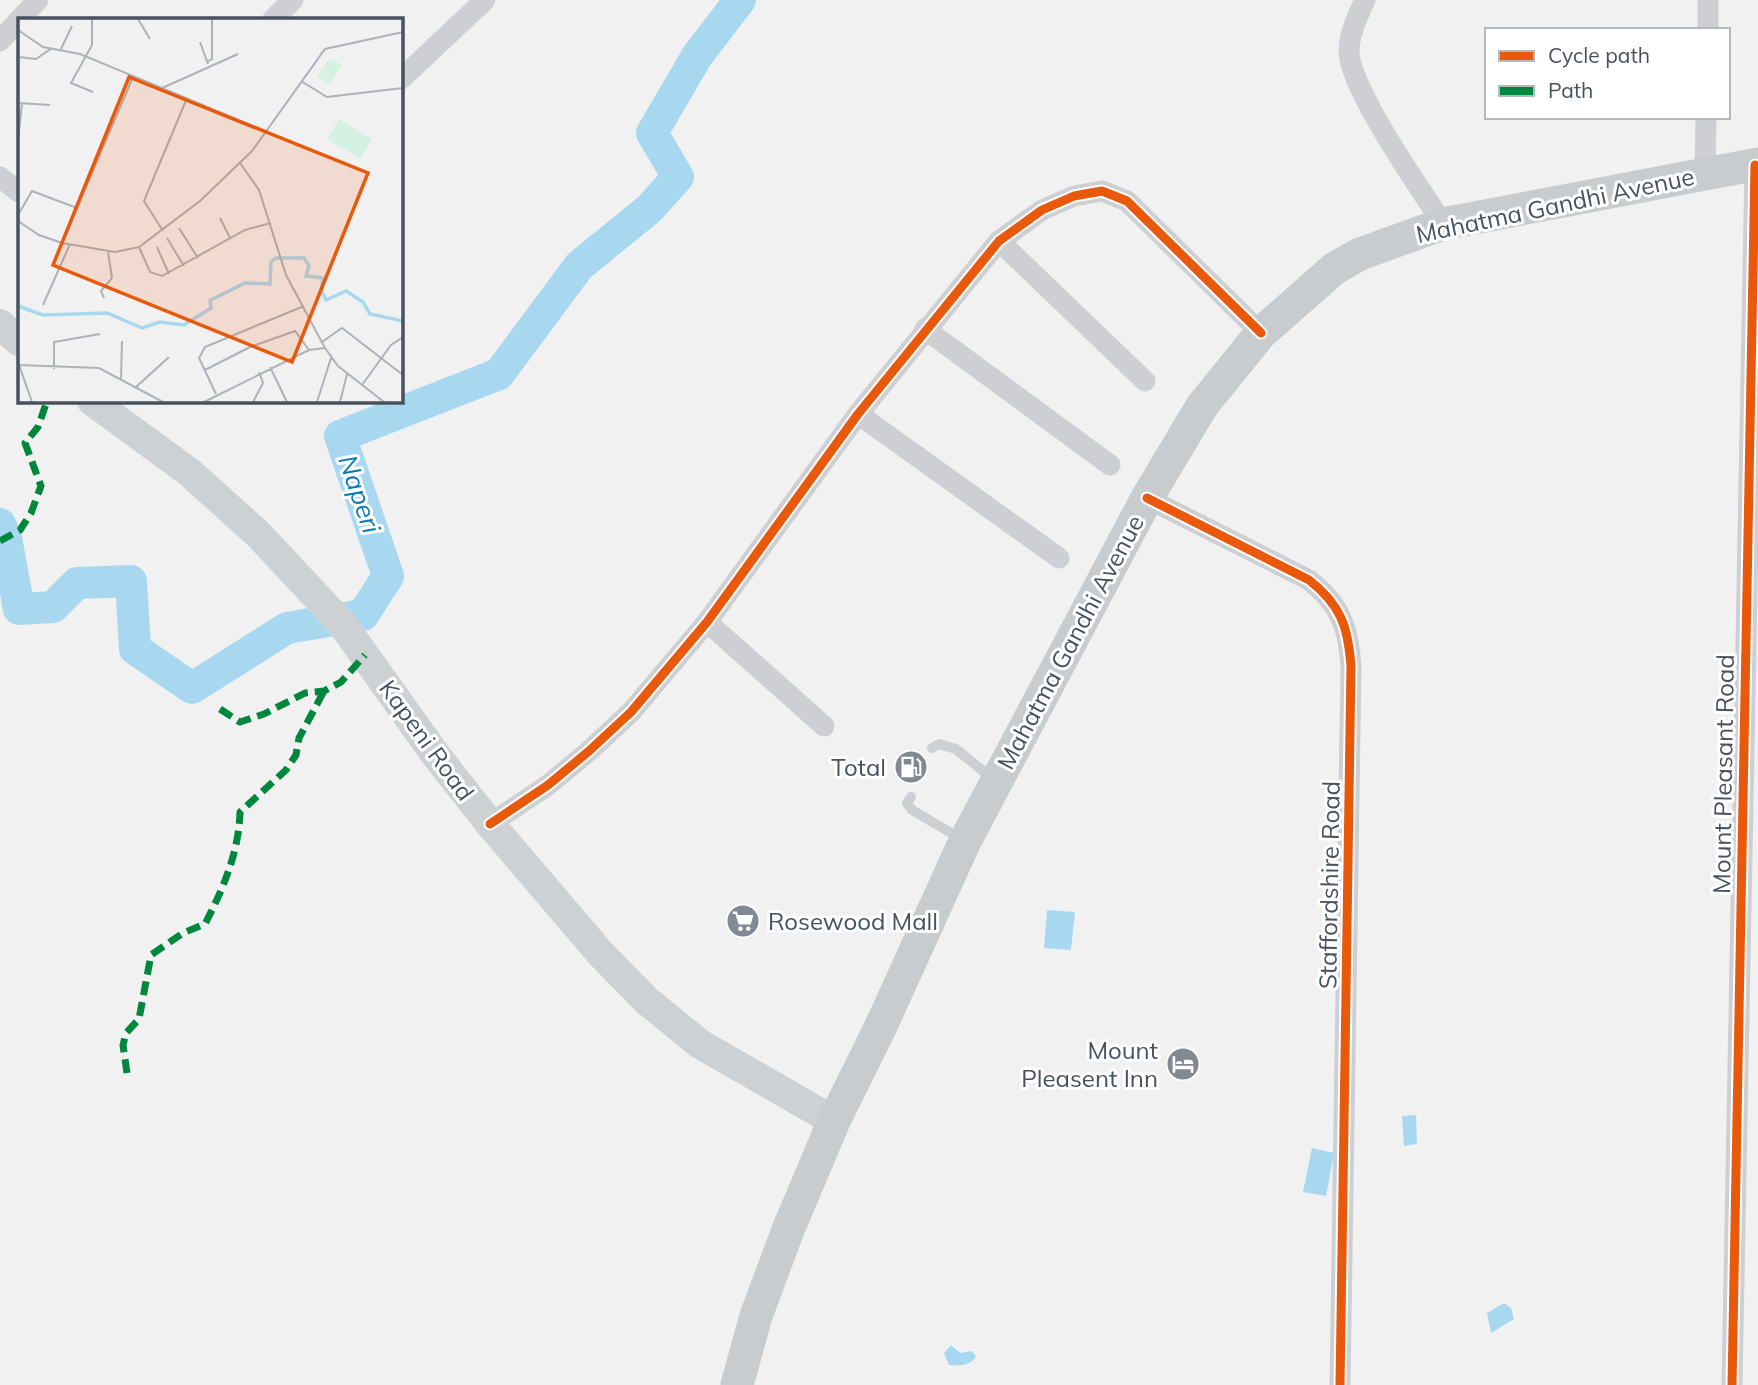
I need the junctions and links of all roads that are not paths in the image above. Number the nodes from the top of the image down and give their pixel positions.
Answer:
1 (38, 0) edge
2 (293, 0) edge
3 (485, 0) edge
4 (1365, 0) edge
5 (1708, 0) edge
6 (22, 18) edge
7 (274, 18) edge
8 (18, 22) edge
9 (1708, 28) edge
10 (0, 41) edge
11 (402, 78) edge
12 (1706, 119) edge
13 (1757, 165) edge
14 (1705, 174) junction
15 (0, 177) edge
16 (18, 191) edge
17 (1443, 224) junction
18 (999, 241) junction
19 (0, 324) edge
20 (926, 329) junction
21 (1261, 333) junction
22 (18, 340) edge
23 (1145, 381) dead end
24 (93, 402) edge
25 (858, 414) junction
26 (1754, 421) edge
27 (1110, 465) dead end
28 (1147, 498) junction
29 (1059, 558) dead end
30 (707, 622) junction
31 (824, 726) dead end
32 (932, 748) dead end
33 (995, 781) junction
34 (911, 797) dead end
35 (489, 824) junction
36 (965, 841) junction
37 (834, 1121) junction
38 (737, 1385) edge
39 (1340, 1385) edge
40 (1732, 1385) edge

1 - 6 street
2 - 7 street
3 - 11 street
4 - 17 street
5 - 9 street
8 - 10 street
12 - 14 street
13 - 14 main road, Mahatma Gandhi Avenue
13 - 26 street, Mount Pleasant Road
14 - 17 main road, Mahatma Gandhi Avenue
15 - 16 street
17 - 21 main road, Mahatma Gandhi Avenue
18 - 20 street
18 - 21 street
18 - 23 street
19 - 22 main road
20 - 25 street
20 - 27 street
21 - 28 main road, Mahatma Gandhi Avenue
24 - 35 main road, Kapeni Road
25 - 29 street
25 - 30 street
26 - 40 street, Mount Pleasant Road
28 - 33 main road, Mahatma Gandhi Avenue
28 - 39 street, Staffordshire Road
30 - 31 street
30 - 35 street
32 - 33 lane
33 - 36 main road, Mahatma Gandhi Avenue
34 - 36 lane
35 - 37 main road, Kapeni Road
36 - 37 main road, Mahatma Gandhi Avenue
37 - 38 main road, Mahatma Gandhi Avenue

